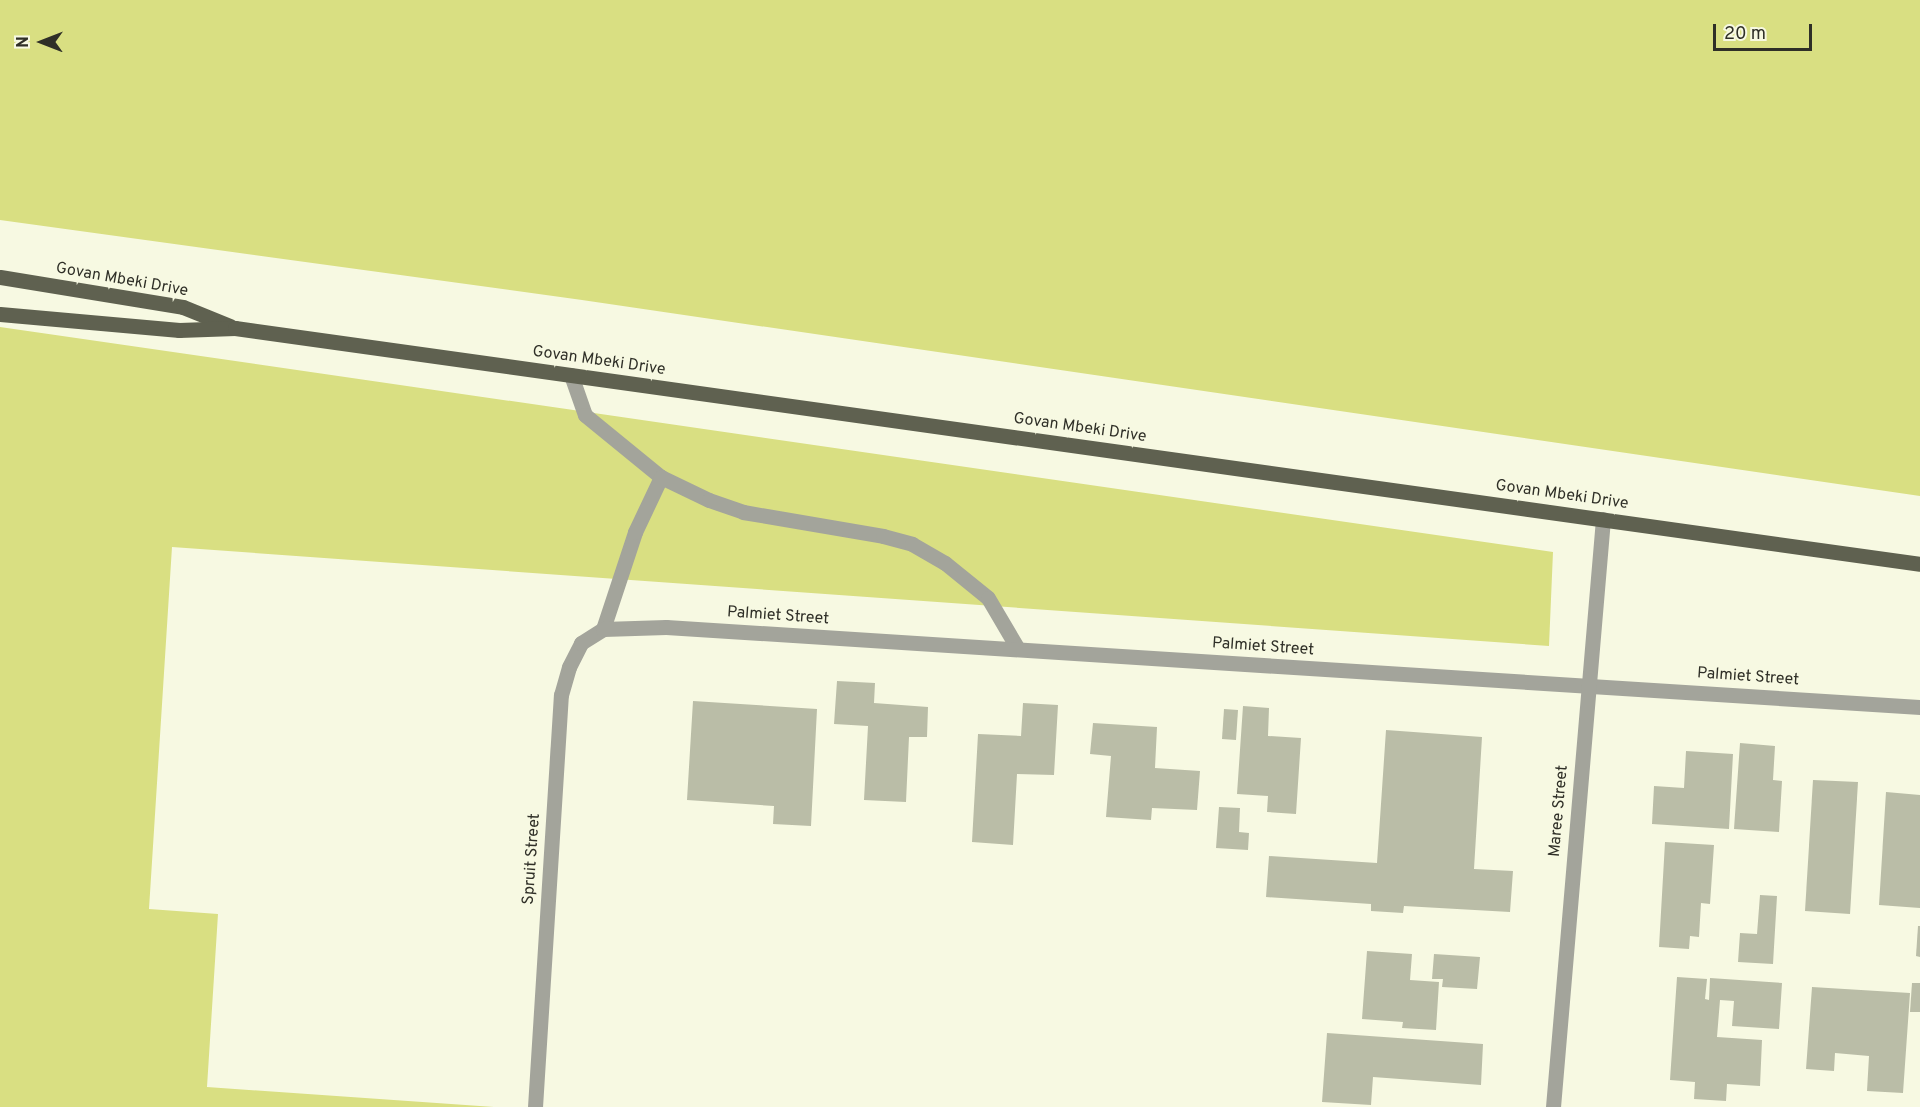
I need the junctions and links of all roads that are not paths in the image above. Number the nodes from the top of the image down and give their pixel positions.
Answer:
1 (0, 277) edge
2 (0, 314) edge
3 (235, 328) junction
4 (571, 375) junction
5 (662, 477) junction
6 (1603, 519) junction
7 (1920, 564) edge
8 (603, 630) junction
9 (1018, 649) junction
10 (1587, 685) junction
11 (1920, 706) edge
12 (535, 1107) edge
13 (1553, 1107) edge

1 - 3 main road, Govan Mbeki Drive
2 - 3 main road, Govan Mbeki Drive
3 - 4 main road, Govan Mbeki Drive
4 - 5 street
4 - 6 main road, Govan Mbeki Drive
5 - 8 street
5 - 9 street
6 - 7 main road, Govan Mbeki Drive
6 - 10 street, Maree Street
8 - 9 street, Palmiet Street
8 - 12 street, Spruit Street
9 - 10 street, Palmiet Street
10 - 11 street, Palmiet Street
10 - 13 street, Maree Street

